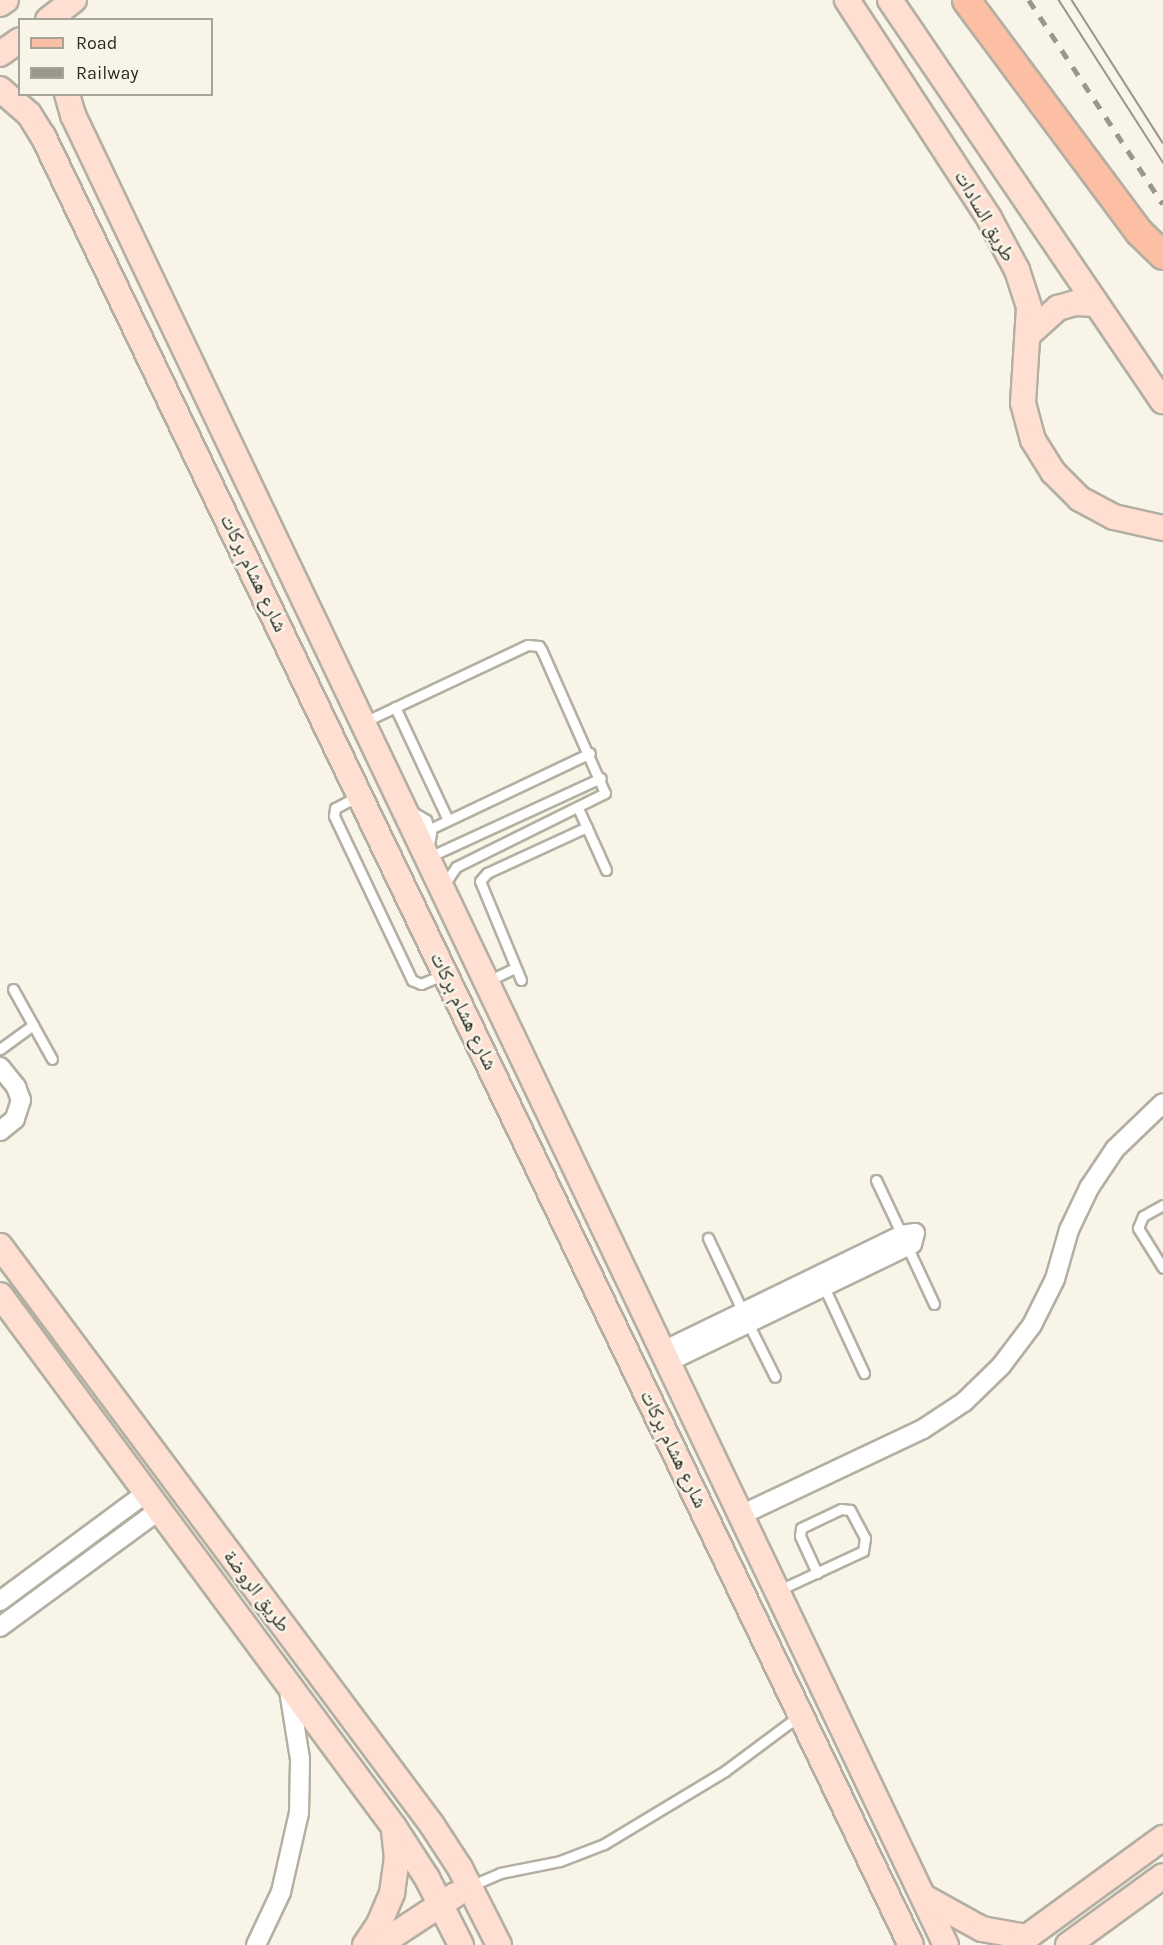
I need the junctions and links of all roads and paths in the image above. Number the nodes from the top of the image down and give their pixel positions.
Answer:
1 (6, 0) edge
2 (847, 0) edge
3 (890, 0) edge
4 (966, 0) edge
5 (0, 4) edge
6 (18, 41) edge
7 (0, 54) edge
8 (0, 89) edge
9 (70, 105) edge
10 (43, 136) junction
11 (1163, 255) edge
12 (1095, 304) junction
13 (1030, 333) junction
14 (1163, 401) edge
15 (1159, 526) edge
16 (278, 544) junction
17 (248, 559) junction
18 (395, 707) junction
19 (363, 722) junction
20 (590, 753) junction
21 (601, 778) junction
22 (360, 795) junction
23 (578, 808) junction
24 (404, 809) junction
25 (448, 820) junction
26 (586, 827) junction
27 (430, 829) junction
28 (427, 856) junction
29 (606, 870) dead end
30 (442, 888) junction
31 (515, 968) junction
32 (446, 973) junction
33 (521, 980) dead end
34 (486, 982) junction
35 (13, 989) dead end
36 (33, 1025) junction
37 (0, 1049) edge
38 (52, 1059) dead end
39 (0, 1067) edge
40 (1163, 1103) edge
41 (0, 1131) edge
42 (876, 1180) dead end
43 (588, 1194) junction
44 (1163, 1205) edge
45 (559, 1210) junction
46 (708, 1238) dead end
47 (904, 1241) junction
48 (0, 1246) edge
49 (1163, 1268) edge
50 (25, 1279) junction
51 (824, 1287) junction
52 (2, 1297) edge
53 (934, 1304) dead end
54 (746, 1318) junction
55 (665, 1357) junction
56 (864, 1373) dead end
57 (775, 1377) dead end
58 (153, 1501) junction
59 (741, 1515) junction
60 (817, 1572) junction
61 (773, 1583) junction
62 (740, 1589) junction
63 (4, 1594) edge
64 (0, 1627) edge
65 (287, 1682) junction
66 (801, 1714) junction
67 (394, 1827) junction
68 (1163, 1838) edge
69 (1163, 1876) edge
70 (470, 1886) junction
71 (922, 1896) junction
72 (441, 1903) junction
73 (1021, 1941) edge
74 (256, 1945) edge
75 (365, 1945) edge
76 (379, 1945) edge
77 (461, 1945) edge
78 (499, 1945) edge
79 (911, 1945) edge
80 (946, 1945) edge
81 (1068, 1945) edge

1 - 5 street
2 - 13 street, طريق السادات
3 - 12 street, طريق السادات
4 - 11 main road
6 - 7 street
8 - 10 street, شارع هشام بركات
9 - 10 street
9 - 16 street, شارع هشام بركات
10 - 17 street, شارع هشام بركات
12 - 13 street
12 - 14 street, طريق السادات
13 - 15 street, طريق السادات
16 - 17 street
16 - 19 street, شارع هشام بركات
17 - 22 street, شارع هشام بركات
18 - 19 lane
18 - 20 lane
18 - 25 lane
19 - 24 street, شارع هشام بركات
20 - 21 lane
20 - 25 lane
21 - 23 lane
21 - 28 lane
22 - 32 street, شارع هشام بركات
22 - 32 lane
23 - 26 lane
23 - 30 lane
24 - 27 lane
24 - 28 street, شارع هشام بركات
25 - 27 lane
26 - 29 lane
26 - 31 lane
27 - 28 lane
28 - 30 street, شارع هشام بركات
30 - 34 street, شارع هشام بركات
31 - 33 lane
31 - 34 lane
32 - 45 street, شارع هشام بركات
34 - 43 street, شارع هشام بركات
35 - 36 lane
36 - 37 lane
36 - 38 lane
39 - 41 street
40 - 59 street
42 - 47 lane
43 - 45 street
43 - 55 street, شارع هشام بركات
44 - 49 lane
45 - 62 street, شارع هشام بركات
46 - 54 lane
47 - 51 street
47 - 53 lane
47 - 54 street
48 - 50 street, طريق الروضة
50 - 52 street
50 - 70 street, طريق الروضة
51 - 54 street
51 - 56 lane
52 - 58 street, طريق الروضة
54 - 55 street
54 - 57 lane
55 - 59 street, شارع هشام بركات
58 - 63 street
58 - 64 street
58 - 65 street, طريق الروضة
59 - 61 street, شارع هشام بركات
60 - 60 lane
60 - 61 lane
61 - 62 street
61 - 71 street, شارع هشام بركات
62 - 66 street, شارع هشام بركات
65 - 67 street, طريق الروضة
65 - 74 street
66 - 70 lane
66 - 79 street, شارع هشام بركات
67 - 72 street, طريق الروضة
67 - 75 street
68 - 73 street
69 - 81 street
70 - 72 street
70 - 78 street, طريق الروضة
71 - 73 street
71 - 80 street, شارع هشام بركات
72 - 76 street
72 - 77 street, طريق الروضة

